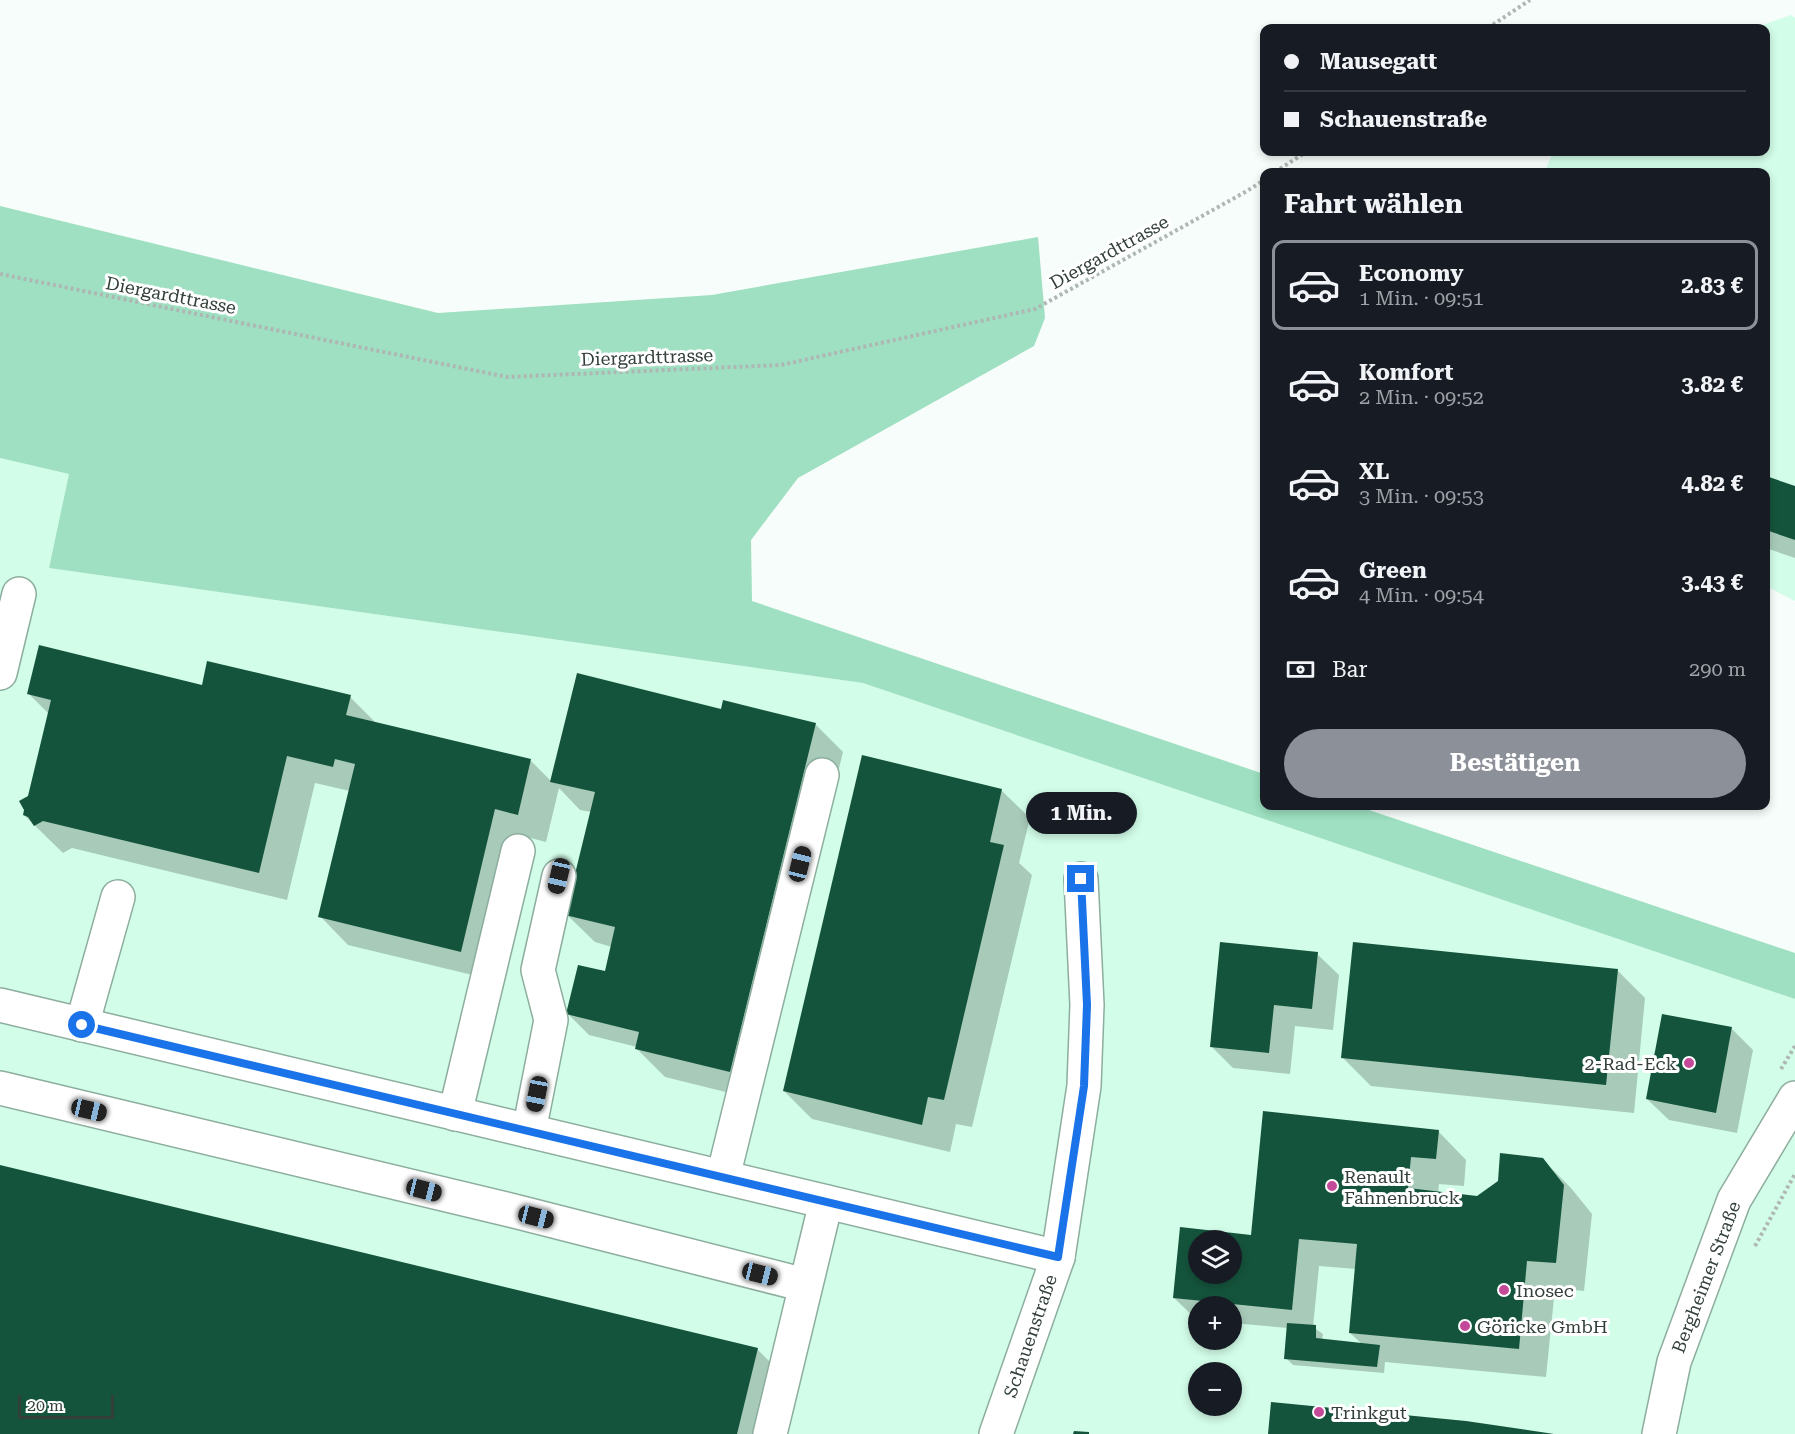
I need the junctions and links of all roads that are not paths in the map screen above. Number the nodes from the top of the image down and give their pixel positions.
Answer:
1 (19, 594) dead end
2 (0, 673) edge
3 (822, 775) dead end
4 (518, 851) dead end
5 (559, 876) dead end
6 (1081, 879) dead end
7 (118, 897) dead end
8 (0, 1005) edge
9 (82, 1025) junction
10 (0, 1089) edge
11 (1795, 1098) edge
12 (456, 1114) junction
13 (529, 1131) junction
14 (723, 1177) junction
15 (826, 1202) junction
16 (1058, 1257) junction
17 (805, 1285) junction
18 (770, 1434) edge
19 (996, 1434) edge
20 (1659, 1434) edge

1 - 2 street
3 - 14 street
4 - 12 street
5 - 13 street
6 - 16 street, Schauenstraße
7 - 9 street
8 - 9 street
9 - 12 street
10 - 17 street
11 - 20 street, Bergheimer Straße
12 - 13 street
13 - 14 street
14 - 15 street
15 - 16 street
15 - 17 street
16 - 19 street, Schauenstraße
17 - 18 street

